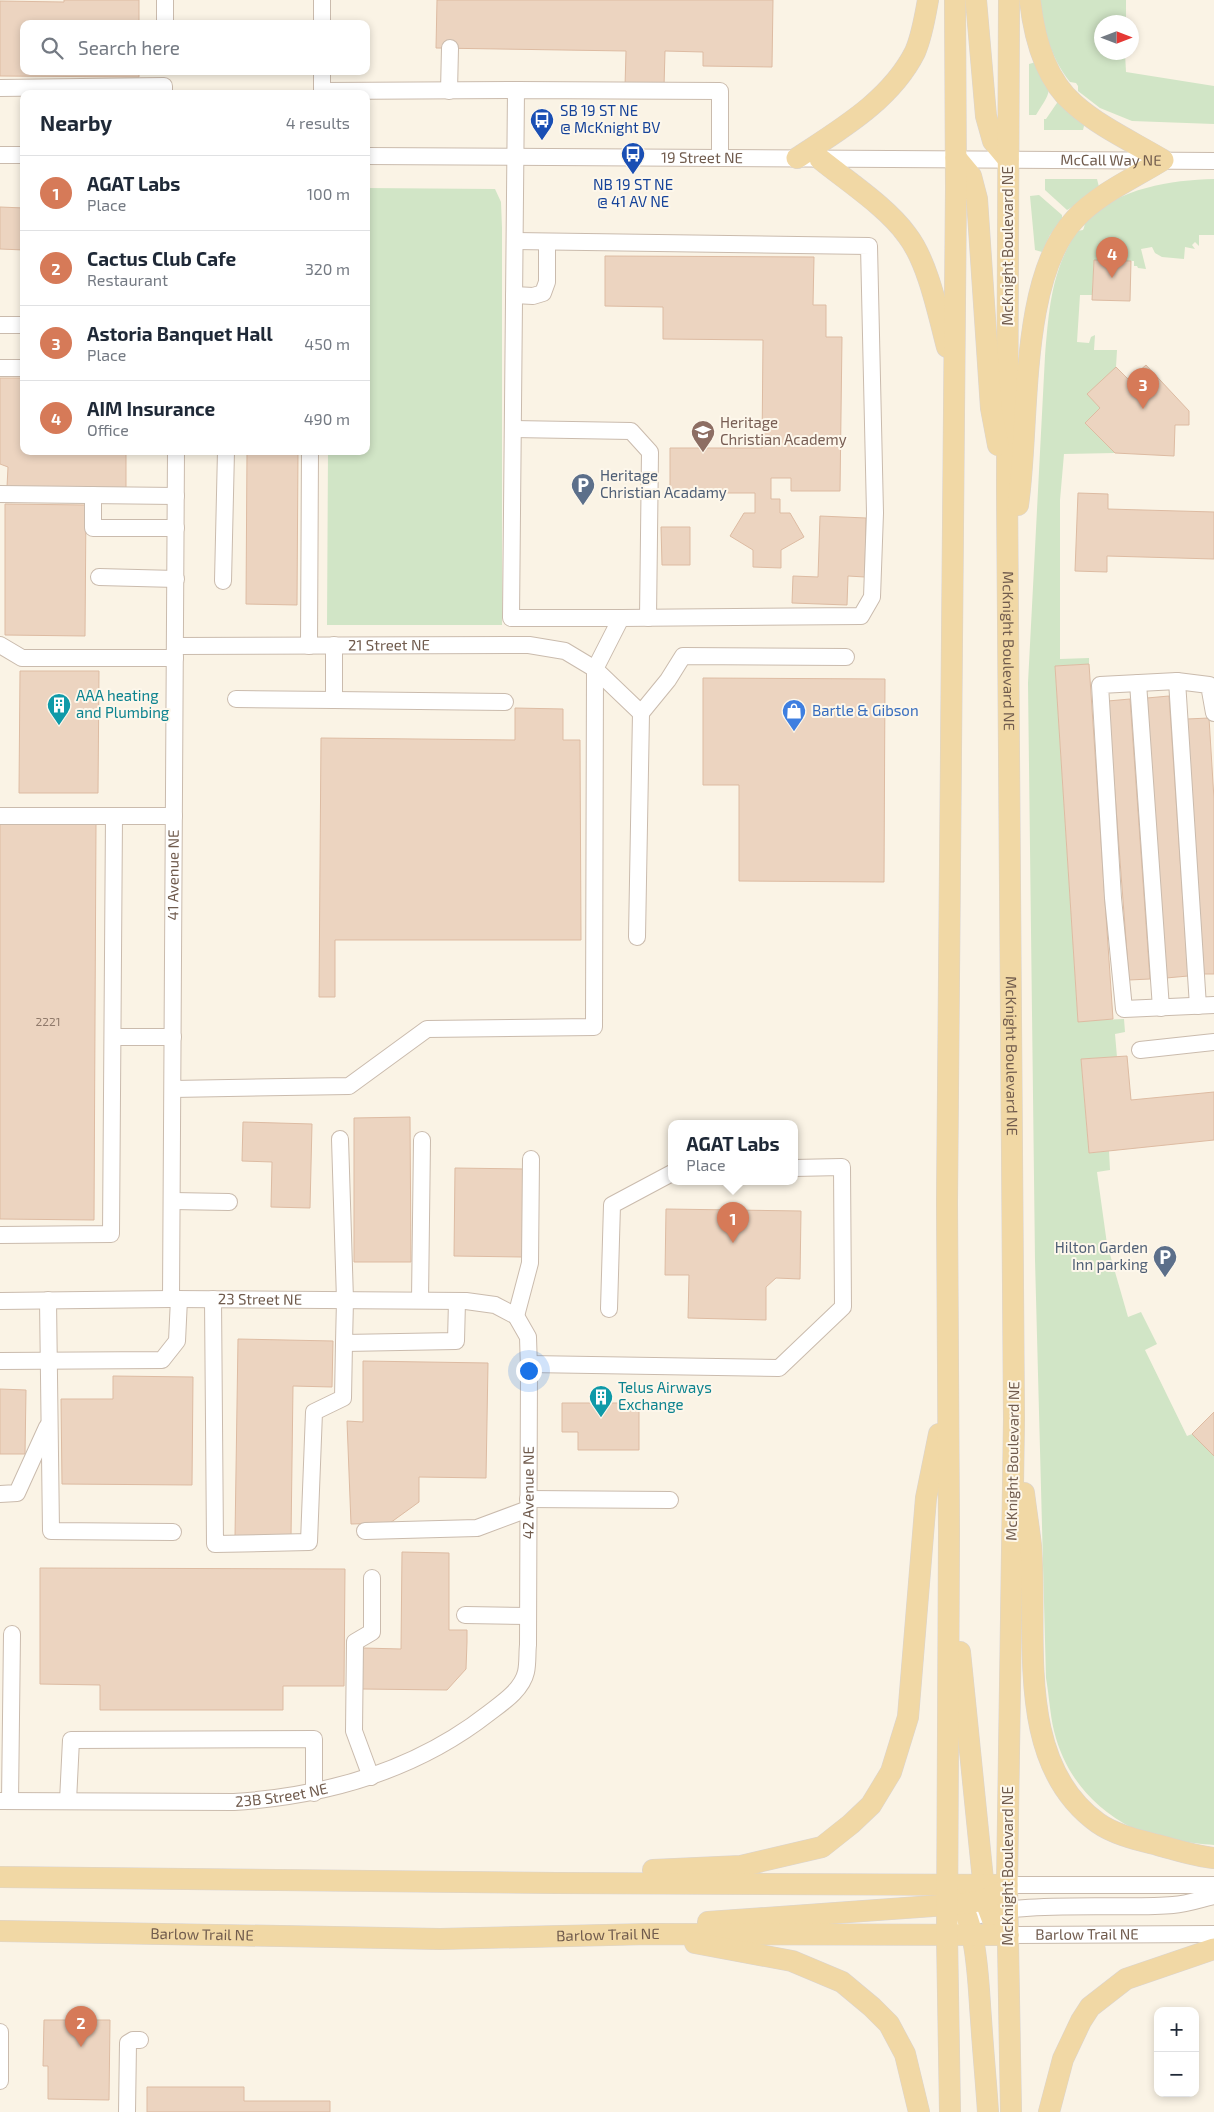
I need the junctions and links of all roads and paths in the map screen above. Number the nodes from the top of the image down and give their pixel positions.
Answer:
1 (165, 0) edge
2 (322, 0) edge
3 (928, 0) edge
4 (955, 0) edge
5 (976, 0) edge
6 (1009, 0) edge
7 (1030, 0) edge
8 (165, 20) edge
9 (322, 20) edge
10 (450, 48) dead end
11 (322, 75) edge
12 (164, 84) edge
13 (0, 88) edge
14 (322, 90) edge
15 (516, 90) junction
16 (449, 91) junction
17 (370, 92) edge
18 (0, 155) edge
19 (20, 155) edge
20 (370, 156) edge
21 (516, 156) junction
22 (720, 157) junction
23 (797, 158) junction
24 (956, 158) junction
25 (820, 159) junction
26 (1008, 159) junction
27 (1163, 160) junction
28 (1214, 161) edge
29 (515, 241) junction
30 (547, 242) junction
31 (514, 295) junction
32 (20, 325) edge
33 (0, 326) edge
34 (0, 368) edge
35 (20, 368) edge
36 (954, 374) junction
37 (513, 429) junction
38 (176, 455) edge
39 (226, 455) edge
40 (310, 455) edge
41 (1007, 488) junction
42 (0, 494) edge
43 (93, 495) junction
44 (176, 496) junction
45 (176, 528) junction
46 (1008, 572) junction
47 (98, 577) dead end
48 (176, 579) junction
49 (223, 581) dead end
50 (511, 618) junction
51 (621, 618) junction
52 (648, 618) junction
53 (0, 645) edge
54 (334, 645) junction
55 (509, 645) junction
56 (309, 646) junction
57 (175, 652) junction
58 (846, 657) dead end
59 (596, 669) junction
60 (1177, 681) junction
61 (1138, 683) junction
62 (236, 698) dead end
63 (334, 700) junction
64 (505, 702) dead end
65 (1213, 706) edge
66 (641, 713) junction
67 (0, 816) edge
68 (114, 816) junction
69 (174, 816) junction
70 (637, 937) dead end
71 (1206, 1006) edge
72 (1161, 1008) junction
73 (112, 1037) junction
74 (173, 1037) junction
75 (1214, 1042) edge
76 (1140, 1050) dead end
77 (173, 1089) junction
78 (340, 1139) dead end
79 (422, 1140) dead end
80 (532, 1159) dead end
81 (798, 1168) edge
82 (668, 1175) edge
83 (173, 1201) junction
84 (229, 1202) dead end
85 (0, 1235) edge
86 (175, 1299) junction
87 (214, 1299) junction
88 (48, 1300) junction
89 (345, 1300) junction
90 (420, 1300) junction
91 (457, 1300) junction
92 (0, 1301) edge
93 (609, 1310) dead end
94 (516, 1316) junction
95 (344, 1343) junction
96 (0, 1361) edge
97 (49, 1361) junction
98 (529, 1364) junction
99 (947, 1392) junction
100 (1014, 1419) junction
101 (50, 1420) junction
102 (0, 1494) edge
103 (670, 1500) dead end
104 (528, 1504) junction
105 (365, 1530) dead end
106 (173, 1532) dead end
107 (949, 1532) junction
108 (372, 1578) dead end
109 (465, 1615) dead end
110 (528, 1616) junction
111 (12, 1634) dead end
112 (526, 1673) joint
113 (371, 1776) junction
114 (314, 1793) junction
115 (5, 1801) edge
116 (68, 1801) junction
117 (1214, 1858) edge
118 (0, 1877) edge
119 (557, 1883) junction
120 (947, 1884) junction
121 (1007, 1885) junction
122 (1214, 1885) edge
123 (1214, 1896) edge
124 (991, 1902) junction
125 (962, 1916) junction
126 (0, 1931) edge
127 (649, 1934) junction
128 (947, 1934) junction
129 (1214, 1934) edge
130 (1008, 1935) junction
131 (1214, 1949) edge
132 (0, 2032) edge
133 (140, 2040) dead end
134 (0, 2080) edge
135 (127, 2112) edge
136 (919, 2112) edge
137 (950, 2112) edge
138 (988, 2112) edge
139 (1011, 2112) edge
140 (1049, 2112) edge

1 - 8 street
2 - 9 street
3 - 23 main road
4 - 24 main road
5 - 26 main road
6 - 26 main road, McKnight Boulevard NE
7 - 27 main road
10 - 16 street
11 - 14 street
12 - 13 street
15 - 16 street
15 - 21 street
15 - 22 street
16 - 17 street
18 - 19 street
20 - 21 street, 19 Street NE
21 - 22 street, 19 Street NE
21 - 29 street
22 - 23 street, 19 Street NE
23 - 25 street, 19 Street NE
24 - 25 street, 19 Street NE
24 - 26 street, 19 Street NE
24 - 36 main road
24 - 41 main road
25 - 36 main road
26 - 27 street, McCall Way NE
26 - 41 main road, McKnight Boulevard NE
27 - 28 street, McCall Way NE
27 - 46 main road
29 - 30 street
29 - 31 street
30 - 31 street
30 - 52 street
31 - 37 street
32 - 33 street
34 - 35 street
36 - 99 main road
37 - 50 street
37 - 52 street
38 - 44 street, 41 Avenue NE
39 - 49 street
40 - 56 street
41 - 46 main road, McKnight Boulevard NE
42 - 43 street
43 - 44 street
43 - 45 street
44 - 45 street, 41 Avenue NE
45 - 48 street, 41 Avenue NE
46 - 100 main road, McKnight Boulevard NE
47 - 48 street
48 - 57 street, 41 Avenue NE
50 - 51 street
50 - 55 street
51 - 52 street
51 - 59 street
53 - 57 street, 21 Street NE
54 - 55 street, 21 Street NE
54 - 56 street, 21 Street NE
54 - 63 street
55 - 59 street, 21 Street NE
56 - 57 street, 21 Street NE
57 - 69 street, 41 Avenue NE
58 - 66 street
59 - 66 street, 21 Street NE
59 - 77 street
60 - 61 street
60 - 65 street
60 - 71 street
61 - 72 street
61 - 72 street
62 - 63 street
63 - 64 street
66 - 70 street
67 - 68 street
68 - 69 street
68 - 73 street
69 - 74 street, 41 Avenue NE
71 - 72 street
73 - 74 street
73 - 85 street
74 - 77 street, 41 Avenue NE
75 - 76 street
77 - 83 street, 41 Avenue NE
78 - 89 street
79 - 90 street
80 - 94 street
81 - 98 street
82 - 93 street
83 - 84 street
83 - 86 street, 41 Avenue NE
86 - 87 street, 23 Street NE
86 - 88 street, 23 Street NE
86 - 97 street, 41 Avenue NE
87 - 89 street, 23 Street NE
87 - 95 street
88 - 92 street, 23 Street NE
88 - 97 street
89 - 90 street, 23 Street NE
89 - 95 street
90 - 91 street, 23 Street NE
91 - 94 street, 23 Street NE
91 - 95 street
94 - 98 street, 42 Avenue NE
96 - 97 street
97 - 101 street
98 - 104 street, 42 Avenue NE
99 - 107 main road
99 - 119 main road
100 - 117 main road
100 - 121 main road, McKnight Boulevard NE
101 - 102 street
101 - 106 street
103 - 104 street
104 - 105 street
104 - 110 street, 42 Avenue NE
107 - 120 main road
107 - 124 main road
108 - 113 street
109 - 110 street
110 - 112 street, 42 Avenue NE
111 - 115 street
112 - 113 street, 23B Street NE
113 - 114 street, 23B Street NE
114 - 116 street, 23B Street NE
114 - 116 street
115 - 116 street, 23B Street NE
118 - 119 main road
119 - 120 main road
120 - 124 main road
120 - 125 main road
121 - 122 street
121 - 124 main road
123 - 124 street
124 - 125 main road
124 - 130 main road
125 - 127 main road
125 - 128 main road, Barlow Trail NE
125 - 128 main road
125 - 130 main road, Barlow Trail NE
125 - 138 main road
126 - 127 main road, Barlow Trail NE
127 - 128 main road, Barlow Trail NE
127 - 136 main road
128 - 137 main road
129 - 130 street, Barlow Trail NE
130 - 139 main road, McKnight Boulevard NE
131 - 140 main road
132 - 134 street
133 - 135 street

